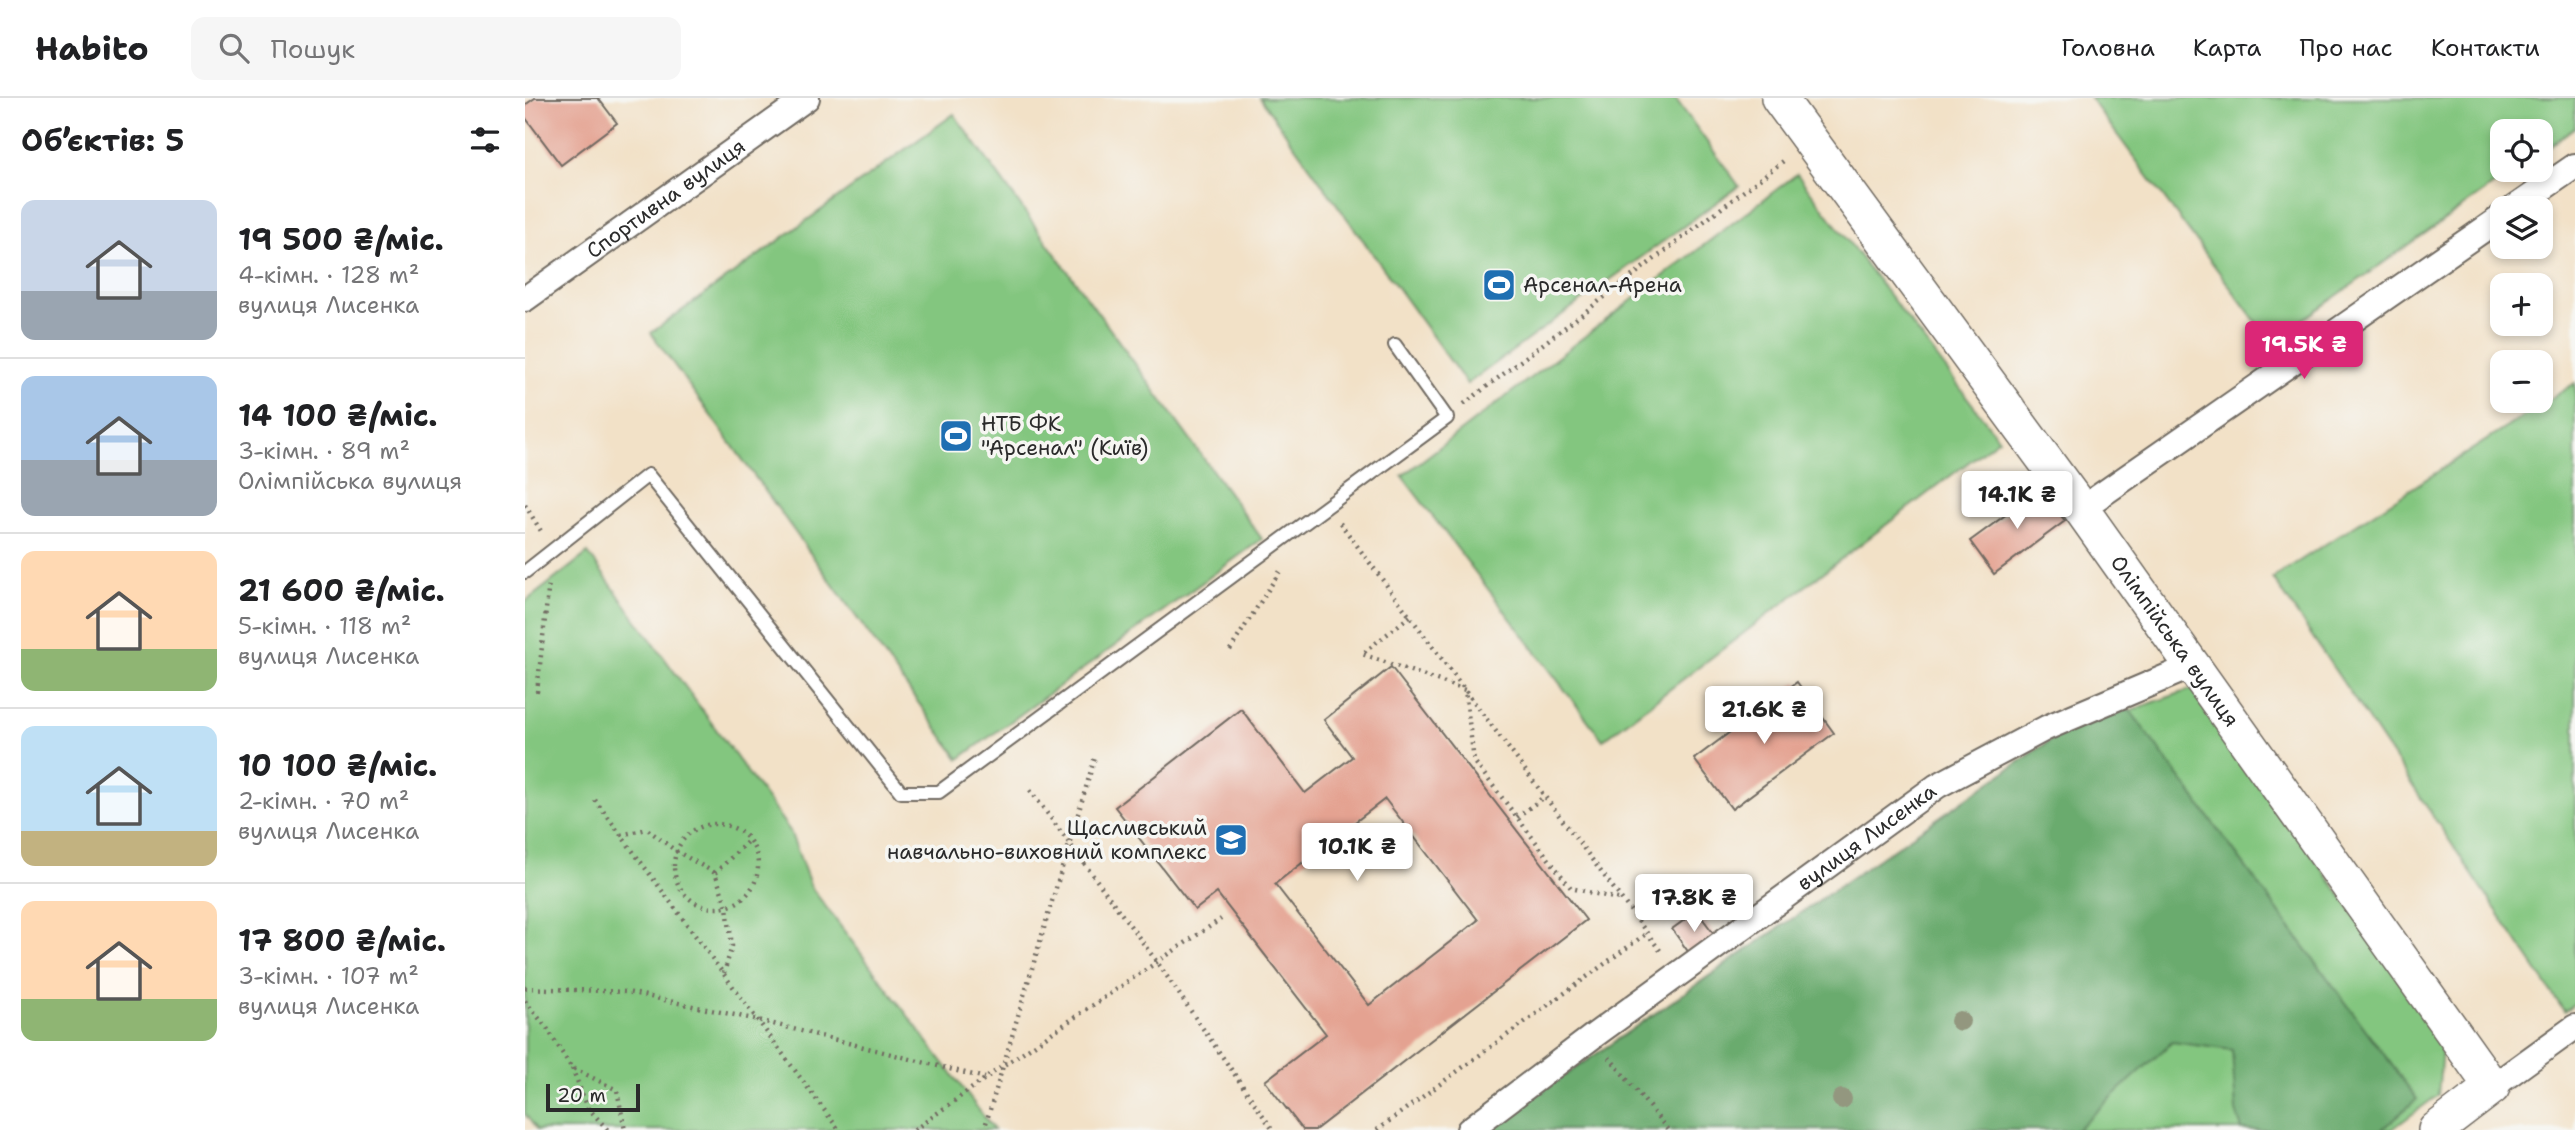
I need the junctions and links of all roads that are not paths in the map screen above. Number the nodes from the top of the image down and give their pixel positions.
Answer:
1 (807, 98) edge
2 (1779, 98) edge
3 (2575, 166) edge
4 (2531, 196) edge
5 (2490, 225) edge
6 (525, 299) edge
7 (1395, 345) dead end
8 (2081, 509) junction
9 (525, 572) edge
10 (2192, 666) junction
11 (2575, 1027) edge
12 (2492, 1087) junction
13 (1469, 1130) edge
14 (2436, 1130) edge

1 - 6 street, Спортивна вулиця
2 - 8 street, Олімпійська вулиця
3 - 4 street
5 - 8 street
7 - 9 lane
8 - 10 street, Олімпійська вулиця
10 - 12 street, Олімпійська вулиця
10 - 13 street, вулиця Лисенка
11 - 12 street
12 - 14 street

